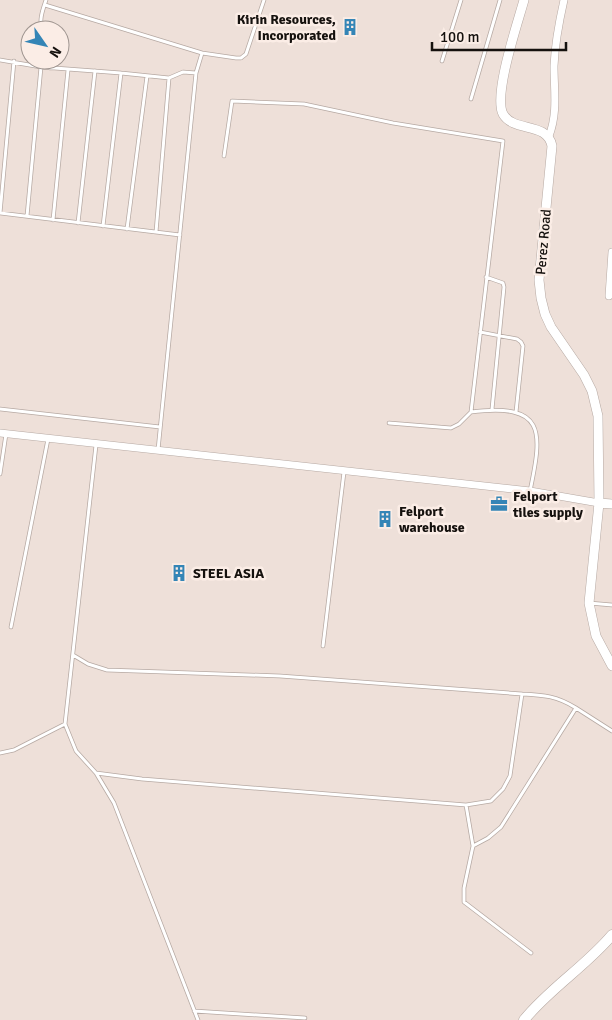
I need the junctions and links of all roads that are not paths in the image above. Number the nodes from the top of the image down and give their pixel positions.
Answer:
1 (46, 0) edge
2 (264, 0) edge
3 (461, 0) edge
4 (500, 0) edge
5 (524, 0) edge
6 (564, 0) edge
7 (45, 4) junction
8 (41, 20) edge
9 (202, 53) junction
10 (0, 60) edge
11 (14, 61) junction
12 (442, 61) dead end
13 (20, 62) edge
14 (41, 70) edge
15 (68, 70) joint
16 (95, 71) junction
17 (121, 73) junction
18 (196, 73) junction
19 (147, 76) junction
20 (169, 78) junction
21 (471, 99) dead end
22 (549, 136) junction
23 (224, 156) dead end
24 (0, 213) edge
25 (27, 216) junction
26 (53, 220) junction
27 (78, 223) junction
28 (103, 226) junction
29 (127, 229) junction
30 (156, 232) junction
31 (180, 235) junction
32 (612, 252) edge
33 (486, 277) junction
34 (609, 296) dead end
35 (480, 332) junction
36 (500, 336) junction
37 (0, 409) edge
38 (492, 409) junction
39 (471, 412) junction
40 (516, 412) junction
41 (389, 423) dead end
42 (160, 427) junction
43 (3, 433) edge
44 (48, 438) junction
45 (96, 444) junction
46 (158, 451) junction
47 (344, 471) junction
48 (0, 474) edge
49 (530, 492) junction
50 (600, 503) junction
51 (612, 504) edge
52 (589, 603) junction
53 (612, 605) edge
54 (11, 628) dead end
55 (323, 646) dead end
56 (73, 655) junction
57 (612, 666) edge
58 (522, 694) junction
59 (576, 708) junction
60 (66, 724) junction
61 (612, 731) edge
62 (0, 753) edge
63 (96, 773) junction
64 (466, 805) junction
65 (473, 846) junction
66 (612, 935) edge
67 (531, 953) dead end
68 (194, 1011) junction
69 (305, 1018) dead end
70 (198, 1020) edge
71 (524, 1020) edge

1 - 7 lane
2 - 9 lane
3 - 12 lane
4 - 21 lane
5 - 22 street
6 - 22 street
7 - 8 lane
7 - 9 lane
9 - 18 lane
10 - 11 lane
11 - 13 lane
11 - 24 lane
14 - 25 lane
15 - 16 lane
15 - 26 lane
16 - 17 lane
16 - 27 lane
17 - 19 lane
17 - 28 lane
18 - 20 lane
18 - 31 lane
19 - 20 lane
19 - 29 lane
20 - 30 lane
22 - 50 street, Perez Road
23 - 33 lane
24 - 25 lane
25 - 26 lane
26 - 27 lane
27 - 28 lane
28 - 29 lane
29 - 30 lane
30 - 31 lane
31 - 42 lane
32 - 34 street
33 - 35 lane
33 - 36 lane
35 - 36 lane
35 - 39 lane
36 - 38 lane
36 - 40 lane
37 - 42 lane
38 - 39 lane
38 - 40 lane
39 - 41 lane
40 - 49 lane
42 - 46 lane
43 - 44 street
43 - 48 lane
44 - 45 street
44 - 54 lane
45 - 46 street
45 - 56 lane
46 - 47 street
47 - 49 street
47 - 55 lane
49 - 50 street
50 - 51 street
50 - 52 street, Perez Road
52 - 53 lane
52 - 57 street, Perez Road
56 - 58 lane
56 - 60 lane
58 - 59 lane
58 - 64 lane
59 - 61 lane
59 - 65 lane
60 - 62 lane
60 - 63 lane
63 - 64 lane
63 - 68 lane
64 - 65 lane
65 - 67 lane
66 - 71 main road
68 - 69 lane
68 - 70 lane

